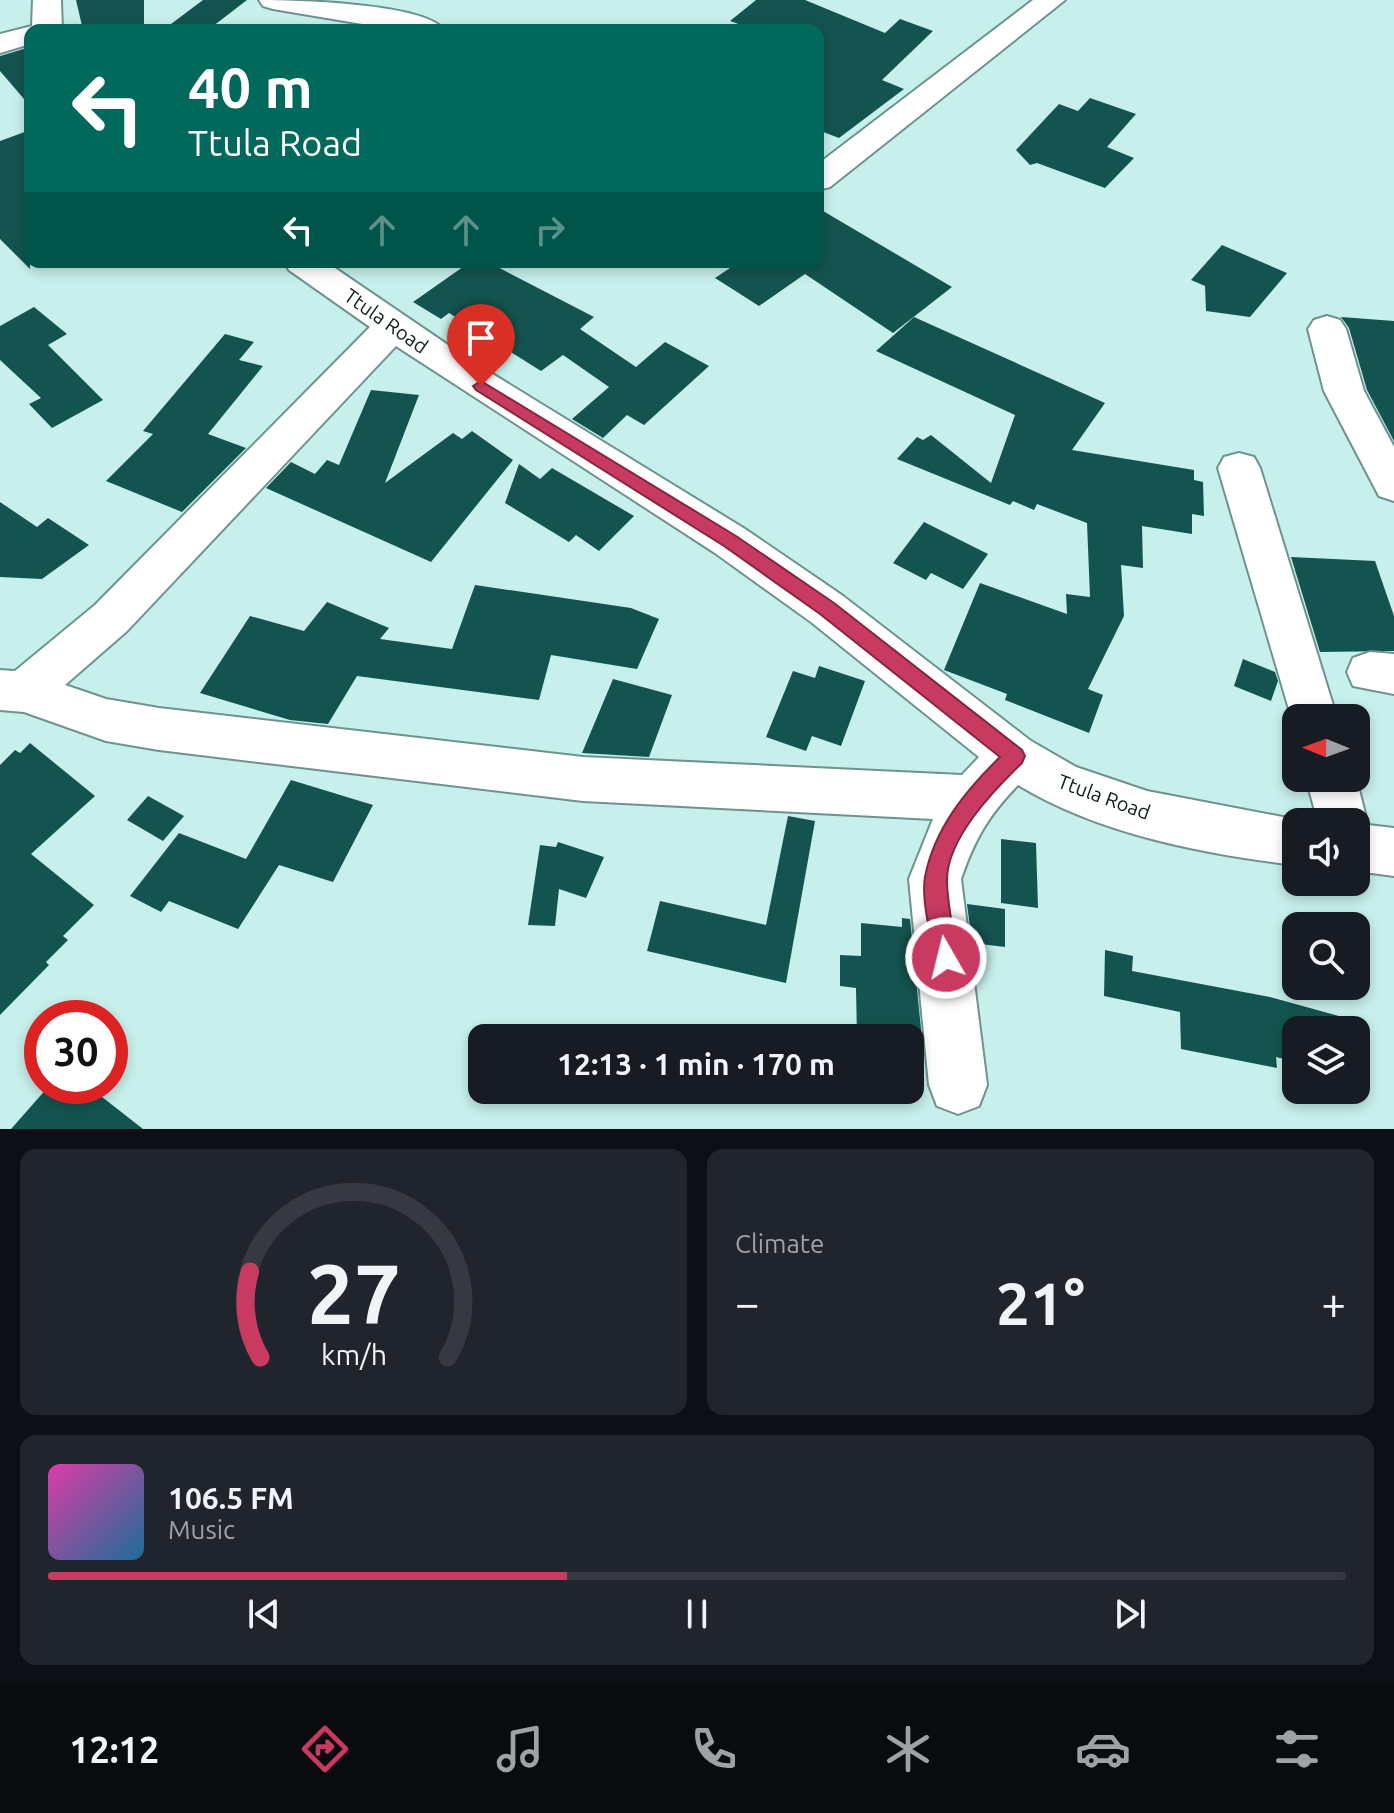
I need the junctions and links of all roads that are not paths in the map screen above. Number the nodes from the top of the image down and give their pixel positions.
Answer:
1 (273, 0) edge
2 (1051, 0) edge
3 (409, 24) edge
4 (24, 33) edge
5 (0, 44) edge
6 (824, 175) edge
7 (311, 268) edge
8 (393, 326) junction
9 (1327, 329) dead end
10 (1239, 468) dead end
11 (1394, 485) edge
12 (12, 691) edge
13 (1309, 704) edge
14 (1014, 756) junction
15 (972, 798) junction
16 (1282, 839) edge
17 (1370, 849) edge
18 (1394, 852) edge
19 (958, 1085) dead end

1 - 3 street
2 - 6 street
4 - 5 street
7 - 8 street, Ttula Road
8 - 12 street
8 - 14 street, Ttula Road
9 - 11 street
10 - 13 street
12 - 15 street
14 - 15 street
14 - 16 street, Ttula Road
15 - 19 street
17 - 18 street

